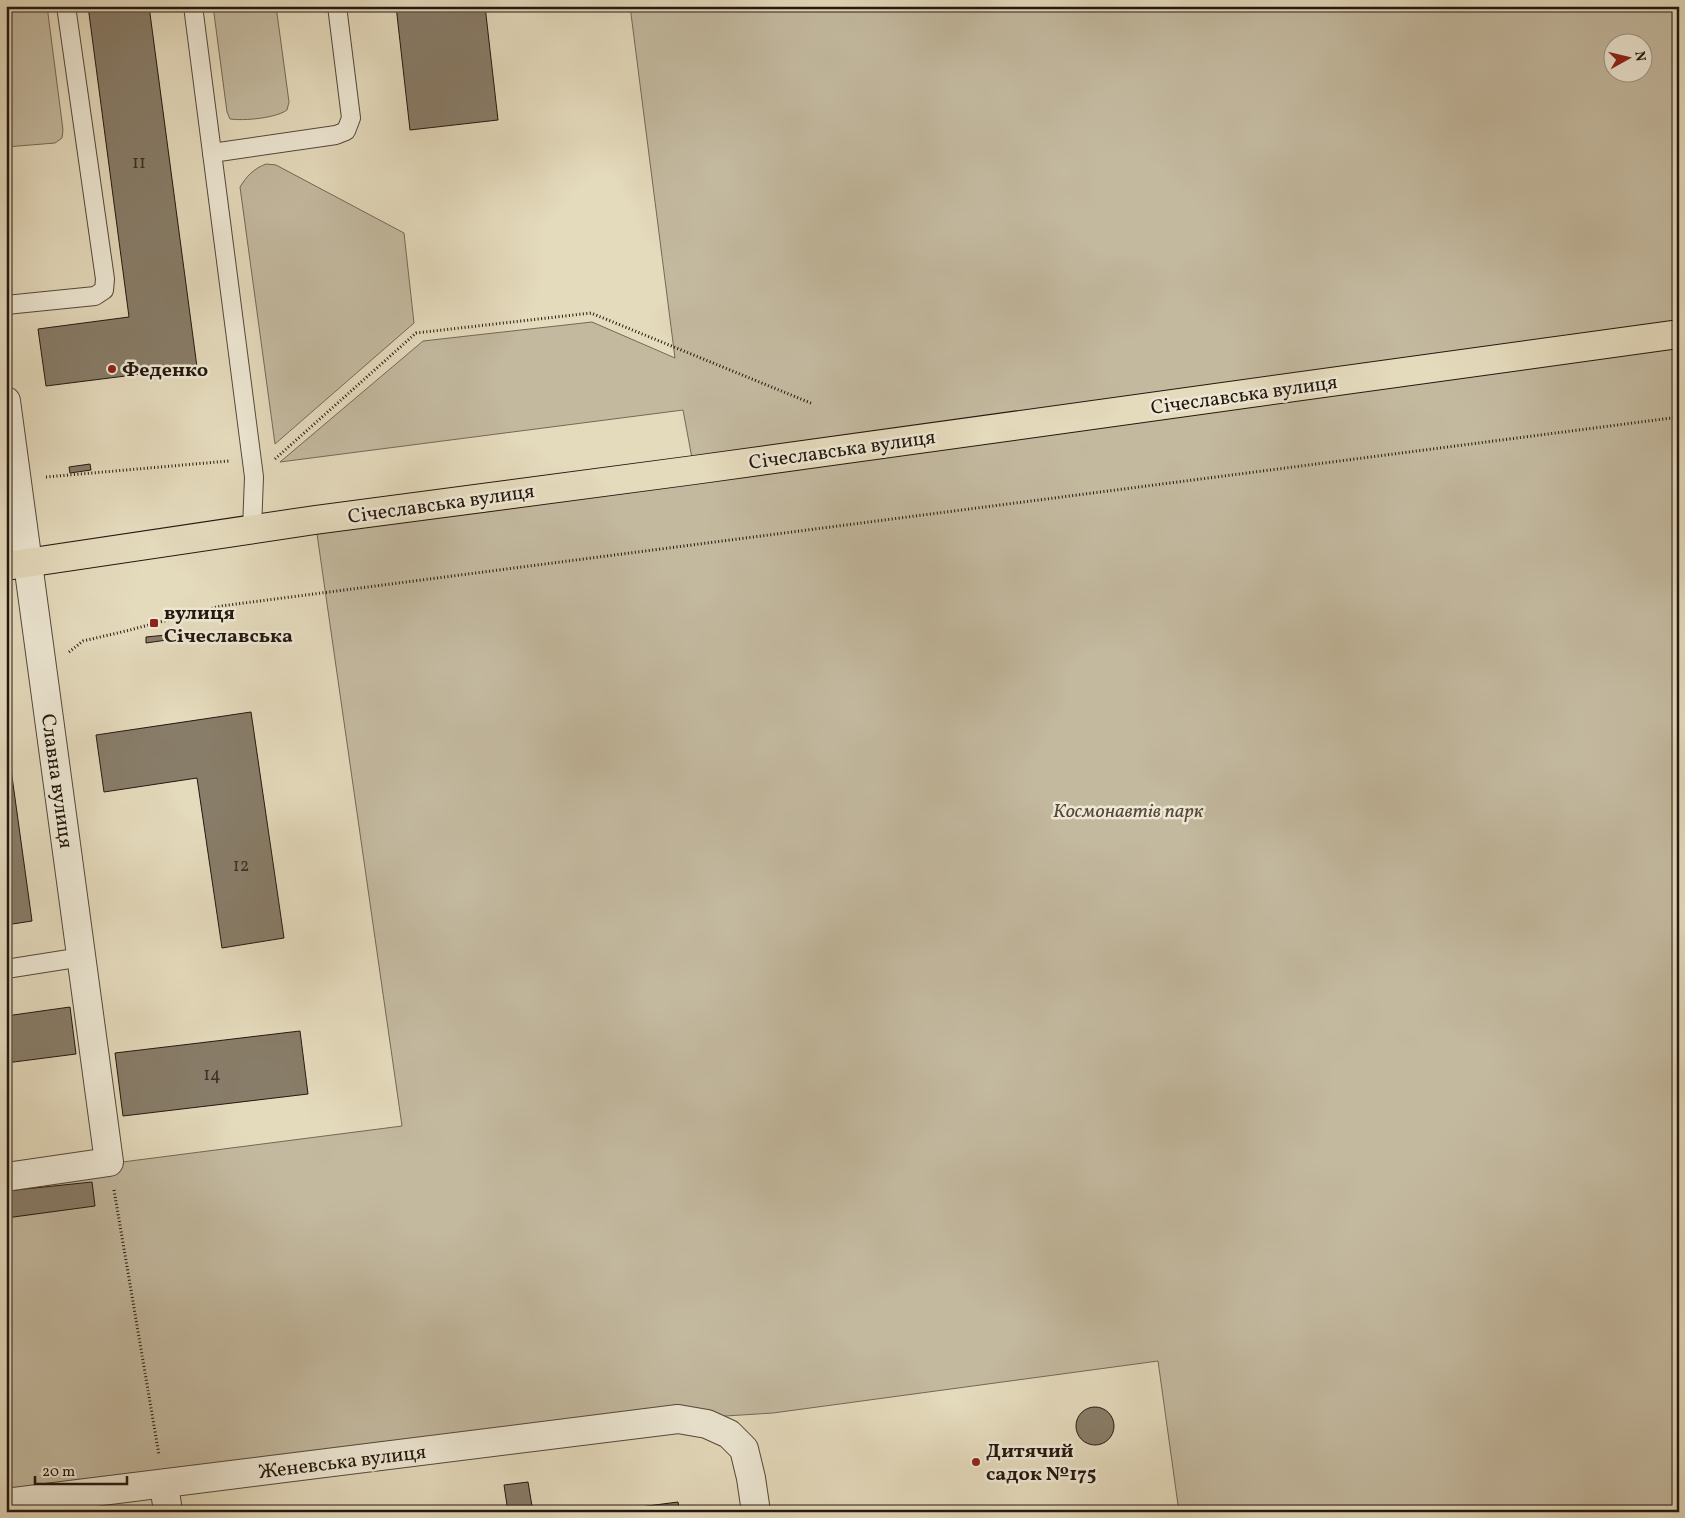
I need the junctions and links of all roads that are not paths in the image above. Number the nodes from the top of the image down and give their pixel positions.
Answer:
1 (66, 6) edge
2 (193, 6) edge
3 (337, 6) edge
4 (212, 153) junction
5 (6, 304) edge
6 (1679, 334) edge
7 (6, 400) edge
8 (252, 529) junction
9 (17, 565) edge
10 (82, 957) junction
11 (6, 968) edge
12 (6, 1177) edge
13 (164, 1484) junction
14 (6, 1502) edge
15 (168, 1512) edge
16 (756, 1512) edge

1 - 5 lane
2 - 4 lane
3 - 4 lane
4 - 8 lane
6 - 8 main road, Січеславська вулиця
7 - 9 street, Славна вулиця
8 - 9 main road, Січеславська вулиця
9 - 10 street, Славна вулиця
10 - 11 lane
10 - 12 street, Славна вулиця
13 - 14 street, Женевська вулиця
13 - 15 street
13 - 16 street, Женевська вулиця

